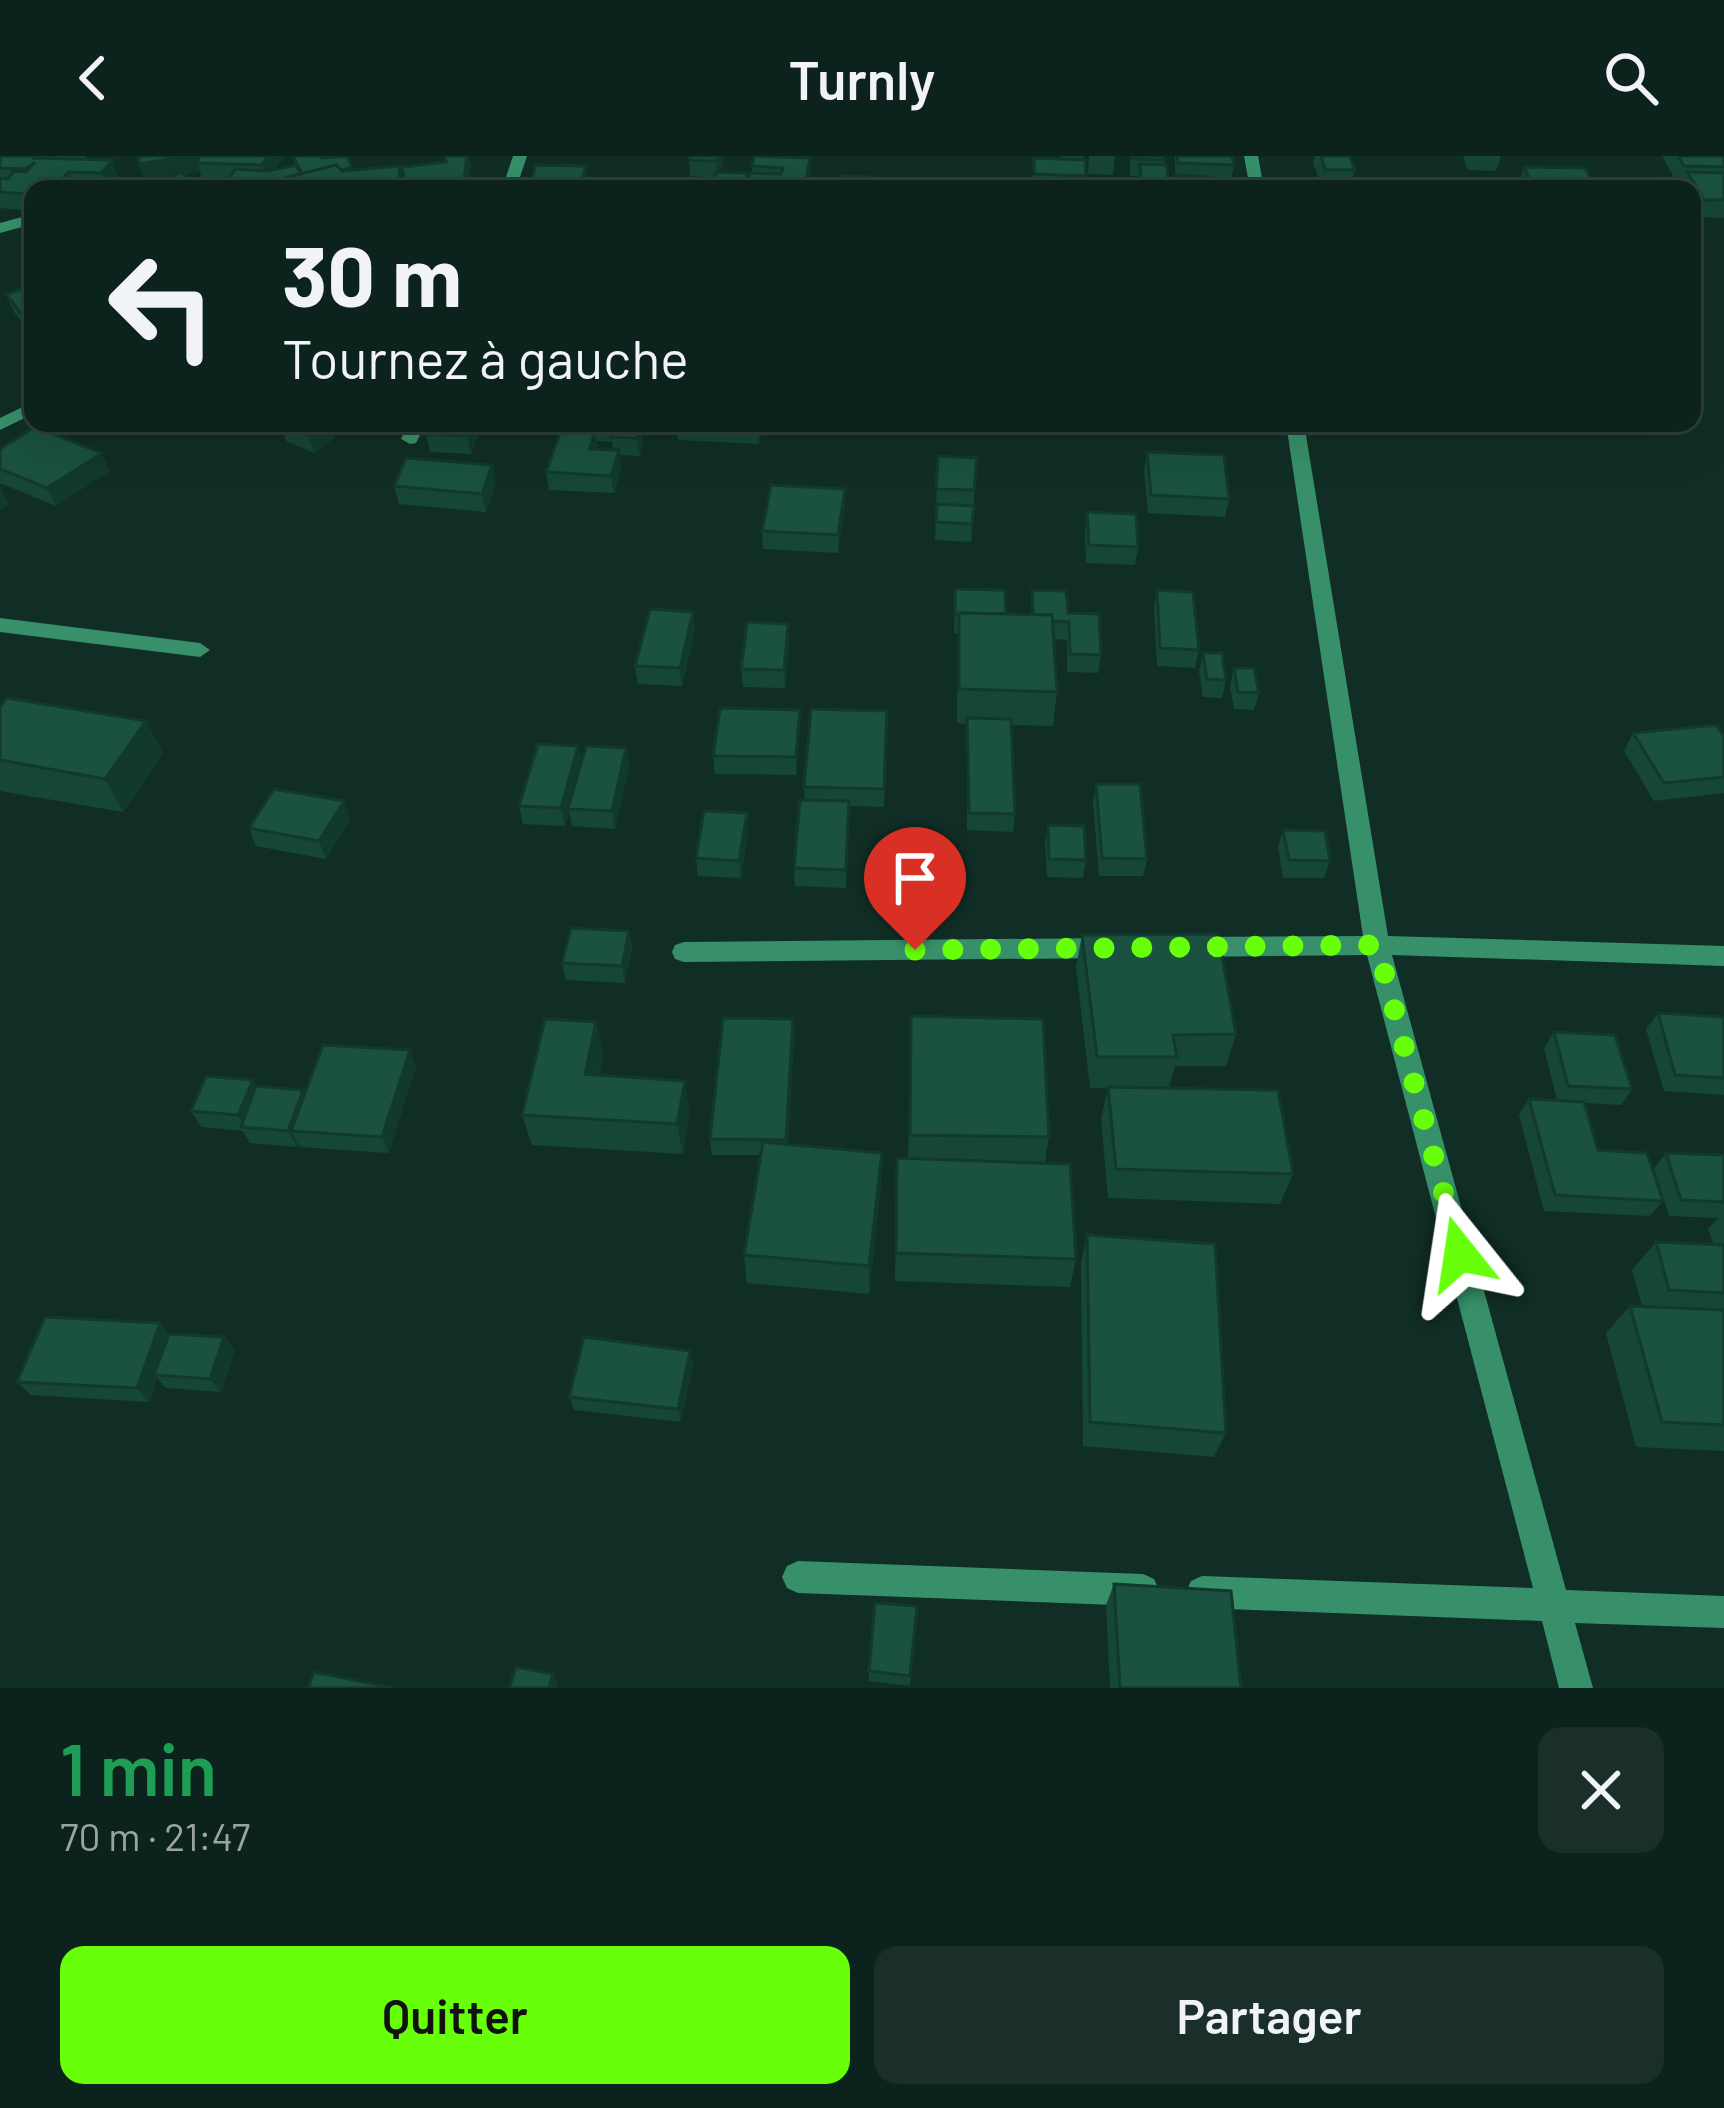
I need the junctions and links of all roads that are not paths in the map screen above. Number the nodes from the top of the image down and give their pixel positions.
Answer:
1 (1241, 156) edge
2 (1251, 156) edge
3 (1295, 432) edge
4 (0, 625) edge
5 (200, 650) dead end
6 (1377, 945) junction
7 (684, 952) dead end
8 (1724, 956) edge
9 (798, 1577) dead end
10 (1554, 1606) junction
11 (1724, 1612) edge
12 (1576, 1688) edge

1 - 2 street
3 - 6 street
4 - 5 street
6 - 7 street
6 - 8 street
6 - 10 street
9 - 10 street
10 - 11 street
10 - 12 street

